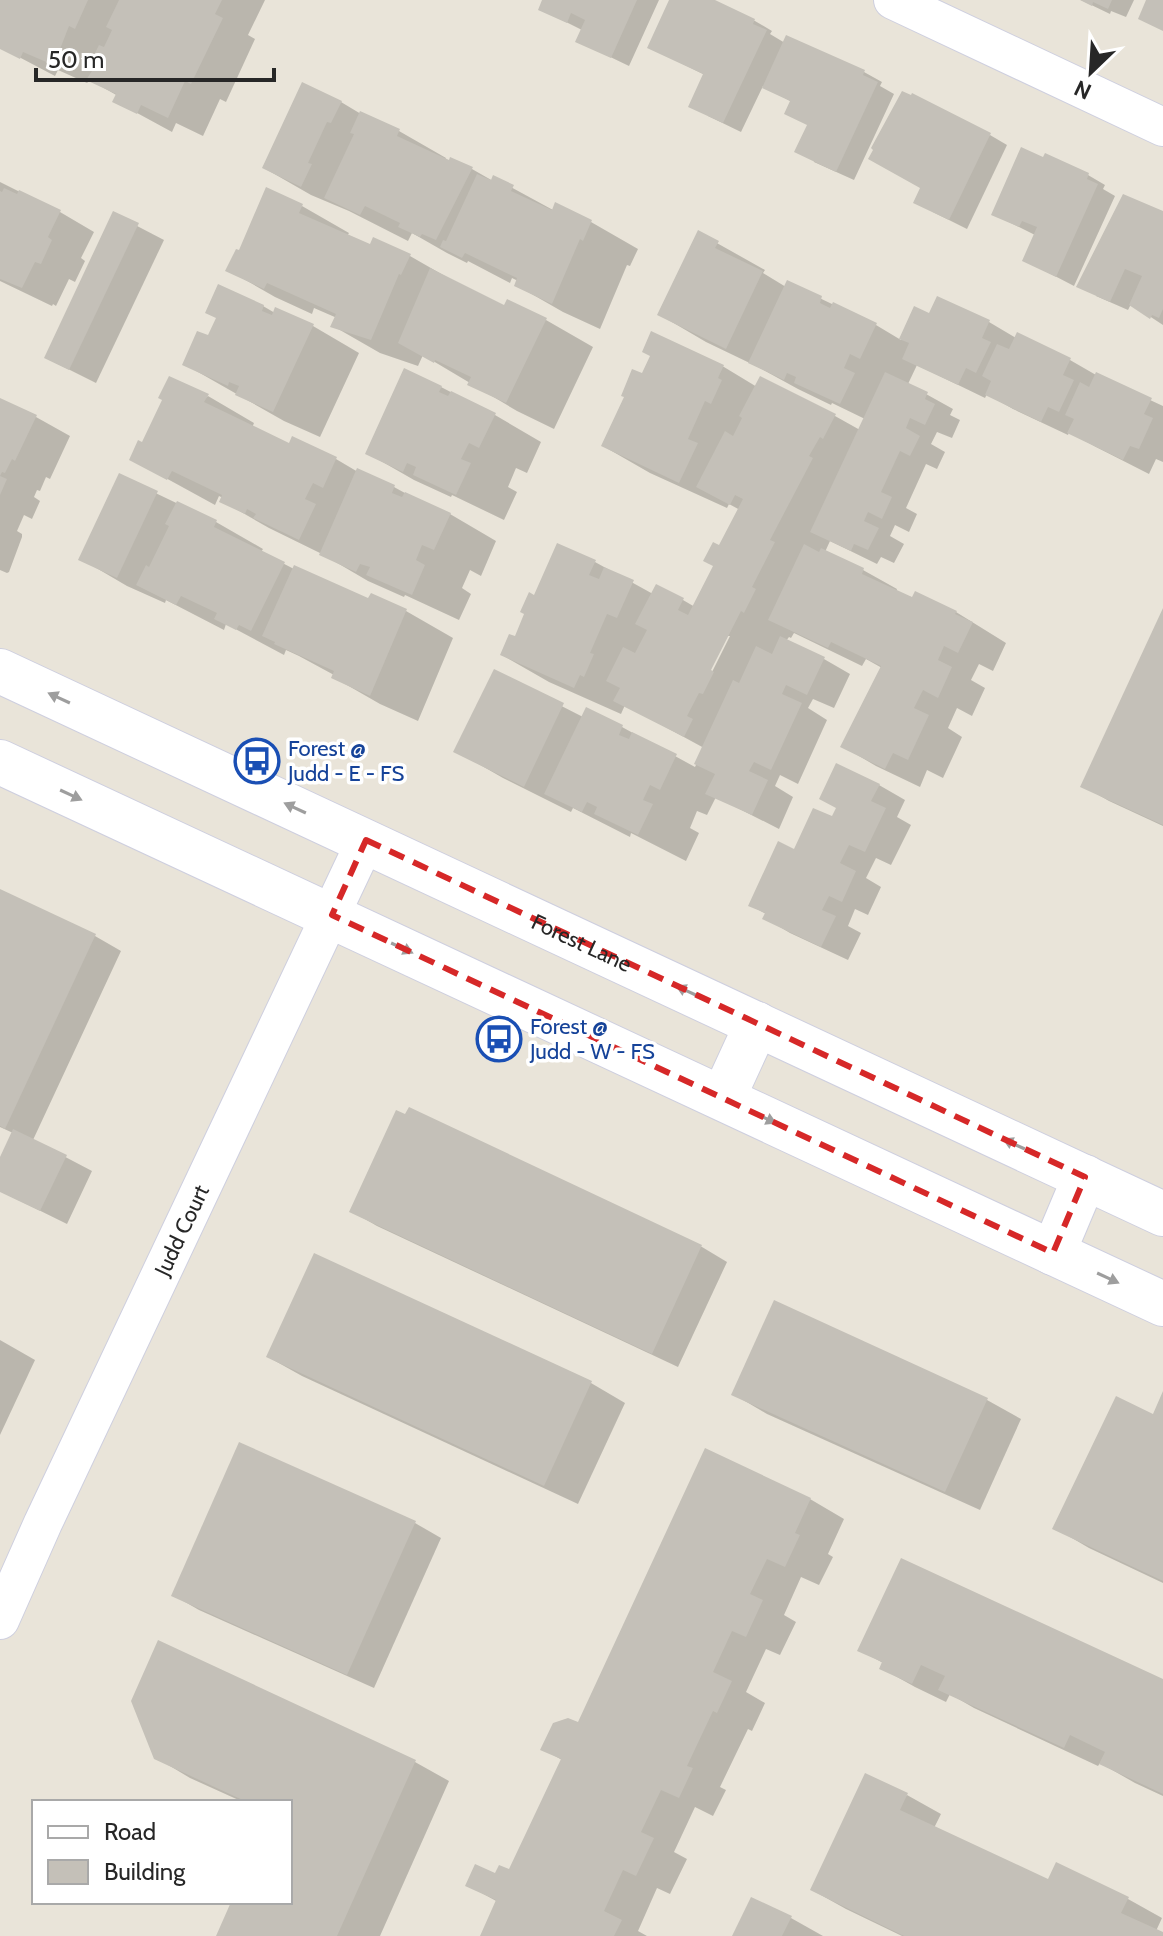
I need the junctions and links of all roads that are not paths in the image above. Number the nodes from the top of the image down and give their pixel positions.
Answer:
1 (893, 0) edge
2 (1163, 127) edge
3 (0, 671) edge
4 (0, 762) edge
5 (366, 840) junction
6 (332, 915) junction
7 (757, 1024) junction
8 (723, 1098) junction
9 (1085, 1177) junction
10 (1163, 1214) edge
11 (1053, 1253) junction
12 (1163, 1304) edge
13 (0, 1620) edge

1 - 2 street
5 -> 3 main road, Forest Lane
4 -> 6 main road
5 - 6 street, Judd Court
7 -> 5 main road, Forest Lane
6 -> 8 main road
6 - 13 street, Judd Court
7 - 8 main road
9 -> 7 main road, Forest Lane
8 -> 11 main road
9 - 10 main road, Forest Lane
9 - 11 main road
11 -> 12 main road

